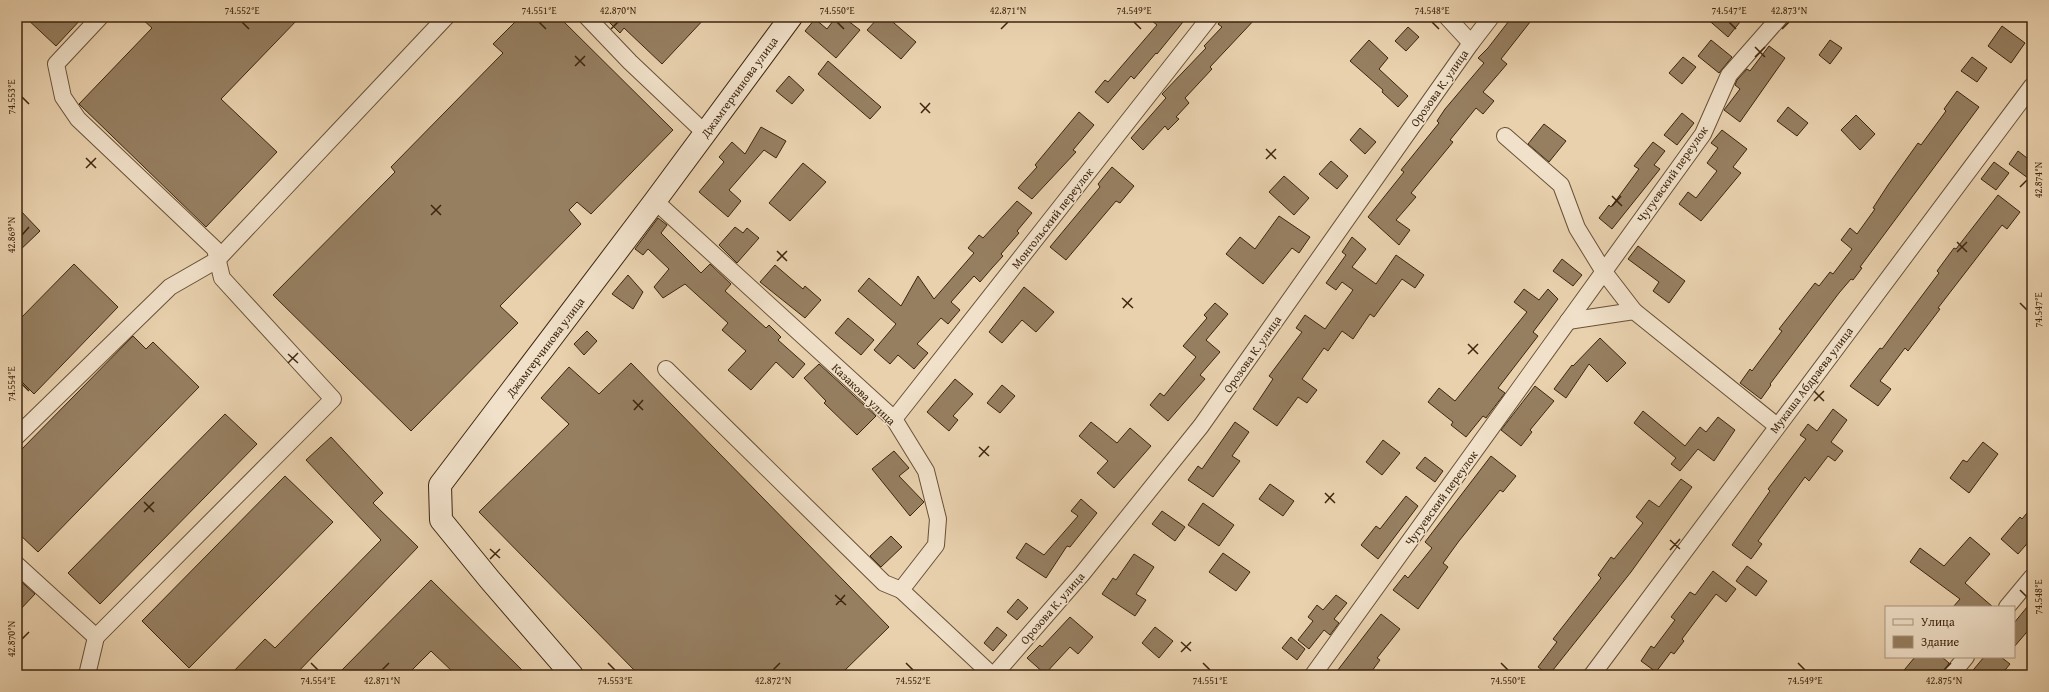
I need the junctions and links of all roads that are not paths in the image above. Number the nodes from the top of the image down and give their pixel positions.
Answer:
1 (100, 17) edge
2 (446, 17) edge
3 (586, 17) edge
4 (791, 17) edge
5 (1210, 17) edge
6 (1447, 17) edge
7 (1492, 17) edge
8 (1780, 17) edge
9 (1471, 43) junction
10 (2032, 86) edge
11 (705, 133) junction
12 (1505, 136) dead end
13 (655, 201) junction
14 (217, 260) junction
15 (1604, 272) junction
16 (1634, 311) junction
17 (1568, 321) junction
18 (666, 369) dead end
19 (894, 419) junction
20 (1777, 426) junction
21 (17, 436) edge
22 (17, 565) edge
23 (2032, 577) edge
24 (901, 590) junction
25 (2008, 606) edge
26 (96, 637) junction
27 (1965, 658) edge
28 (87, 675) edge
29 (572, 675) edge
30 (993, 675) edge
31 (1313, 675) edge
32 (1592, 675) edge
33 (1951, 675) edge

1 - 14 street
2 - 14 street
3 - 11 street
4 - 11 street, Джамгерчинова улица
5 - 19 street, Монгольский переулок
6 - 9 street
7 - 9 street, Орозова К. улица
8 - 15 street, Чугуевский переулок
9 - 30 street, Орозова К. улица
10 - 20 street, Мукаша Абдраева улица
11 - 13 street, Джамгерчинова улица
12 - 15 street
13 - 19 street, Казакова улица
13 - 29 street, Джамгерчинова улица
14 - 21 street
14 - 26 street
15 - 16 street
15 - 17 street, Чугуевский переулок
16 - 17 street
16 - 20 street
17 - 31 street, Чугуевский переулок
18 - 24 street
19 - 24 street, Казакова улица
20 - 32 street, Мукаша Абдраева улица
22 - 26 street
23 - 25 street
24 - 30 street
26 - 28 street
27 - 33 street

